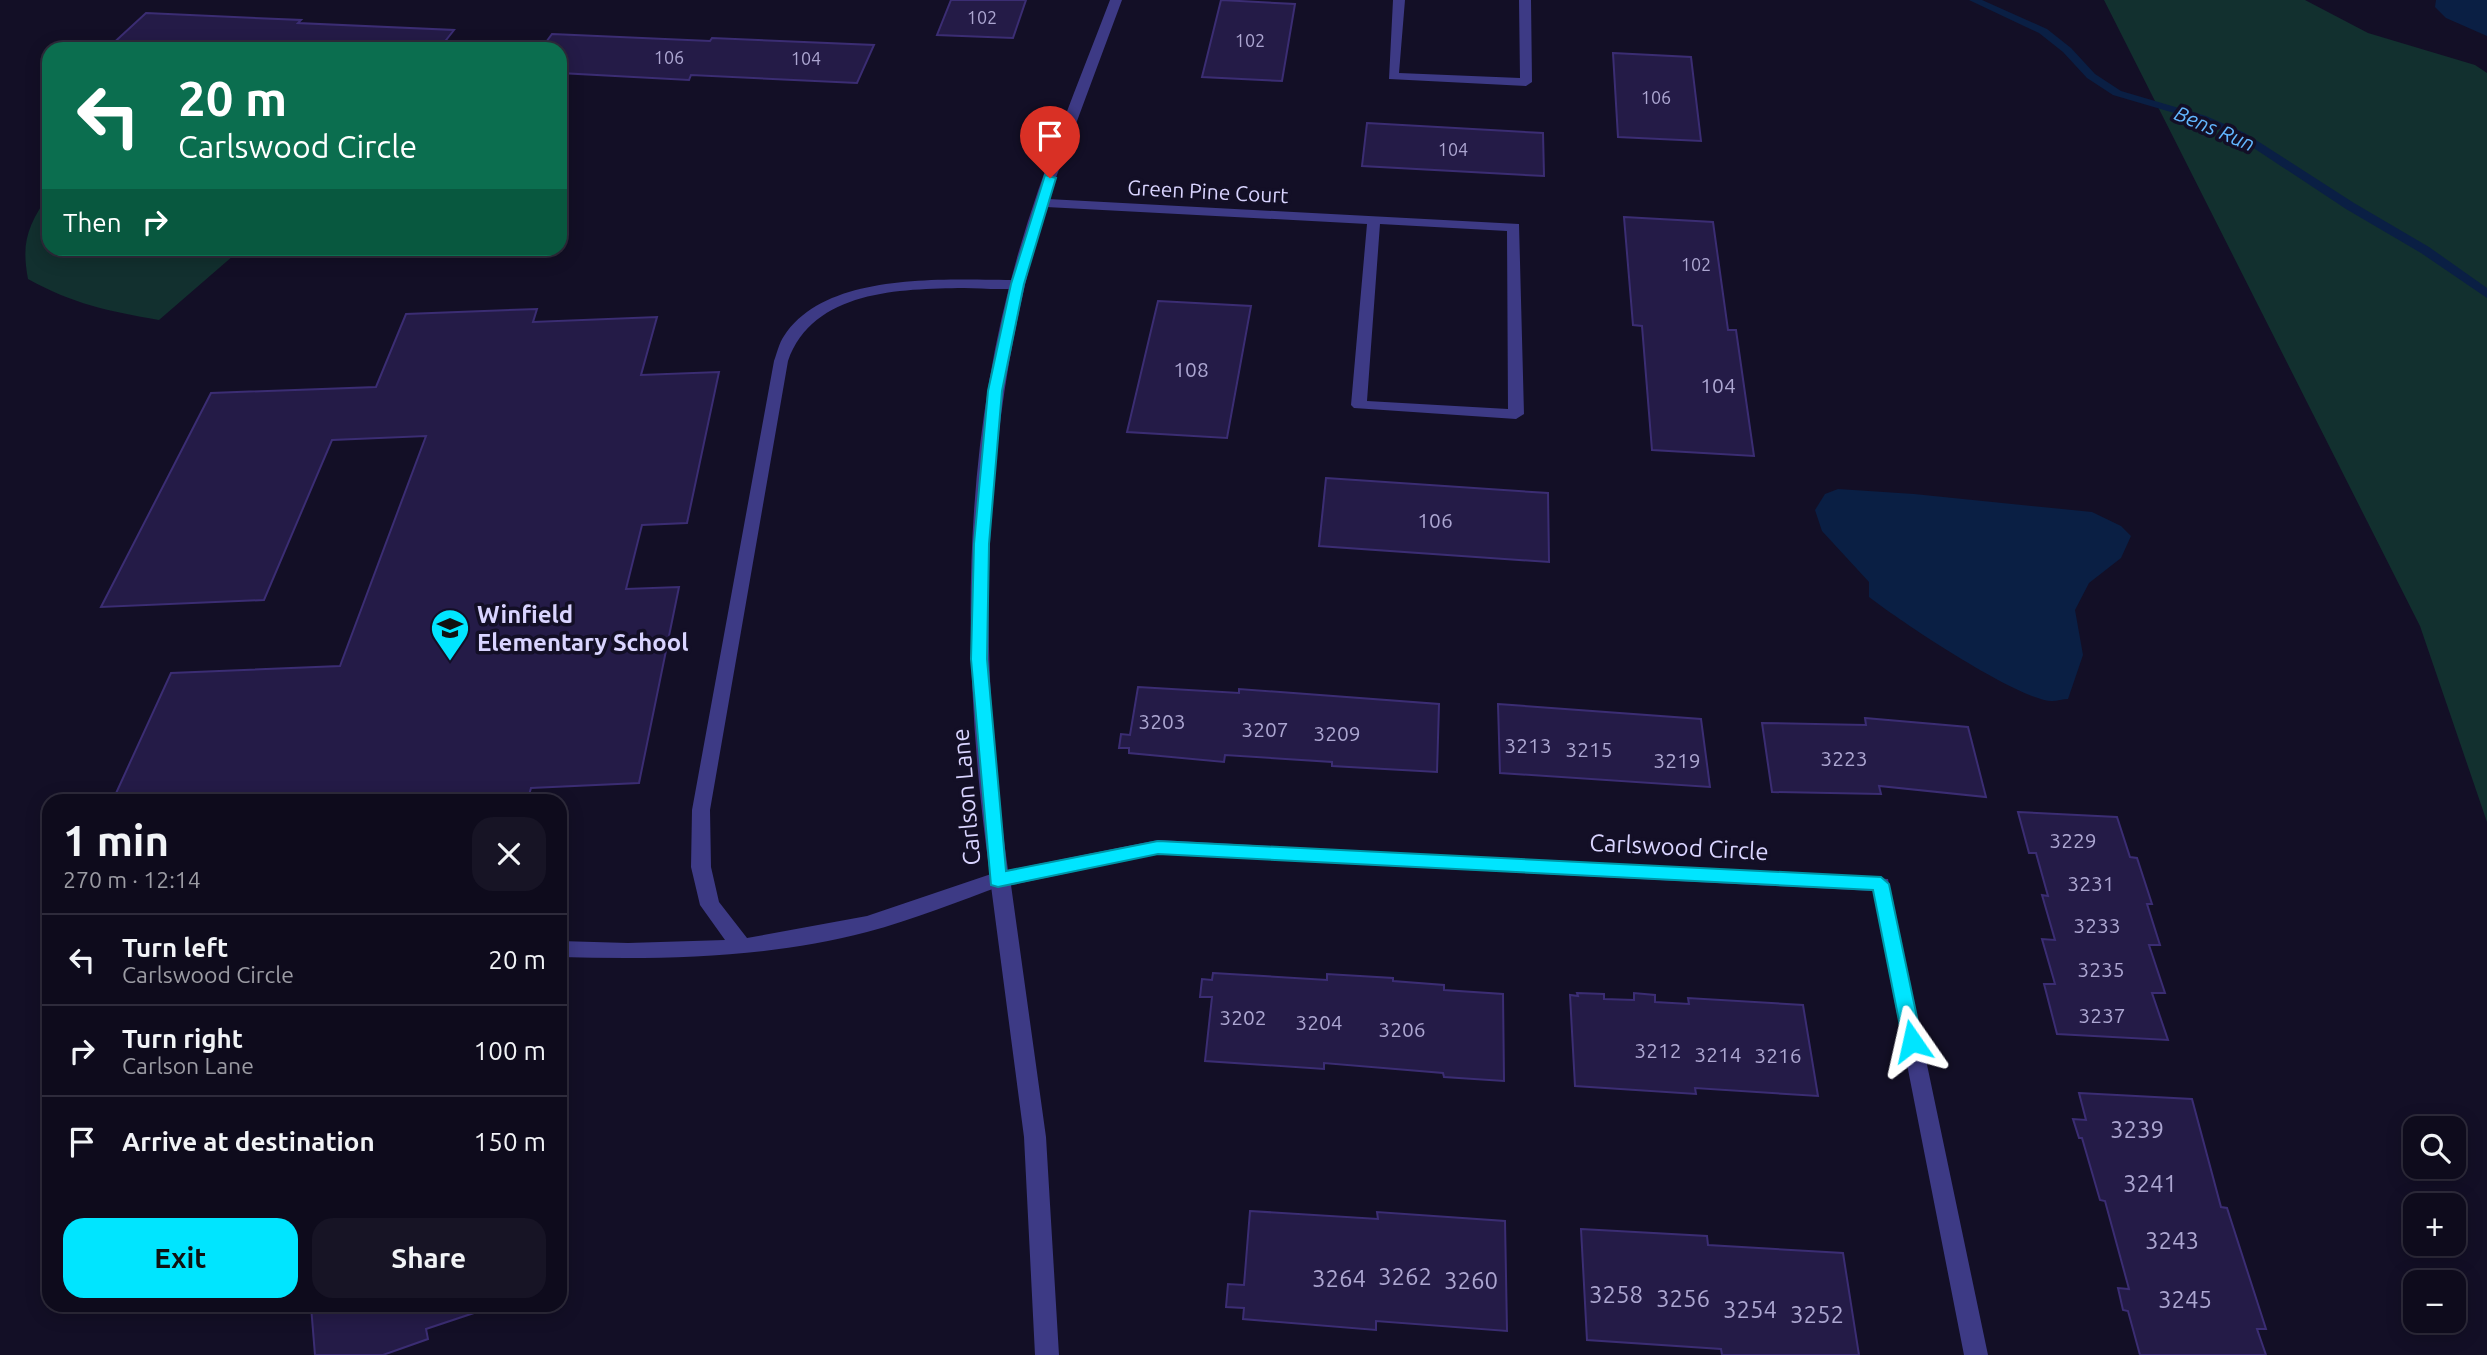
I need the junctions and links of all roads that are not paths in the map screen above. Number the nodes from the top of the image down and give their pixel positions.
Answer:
1 (1116, 0) edge
2 (1399, 0) edge
3 (1525, 0) edge
4 (1040, 203) junction
5 (1374, 220) junction
6 (1018, 284) junction
7 (998, 880) junction
8 (742, 947) junction
9 (567, 949) edge
10 (1047, 1355) edge
11 (1976, 1355) edge

1 - 4 street, Carlson Lane
2 - 3 street
4 - 5 street, Green Pine Court
4 - 6 street, Carlson Lane
5 - 5 street, Green Pine Court
6 - 7 street, Carlson Lane
6 - 8 street
7 - 8 street
7 - 10 street, Carlson Lane
7 - 11 street, Carlswood Circle
8 - 9 street

